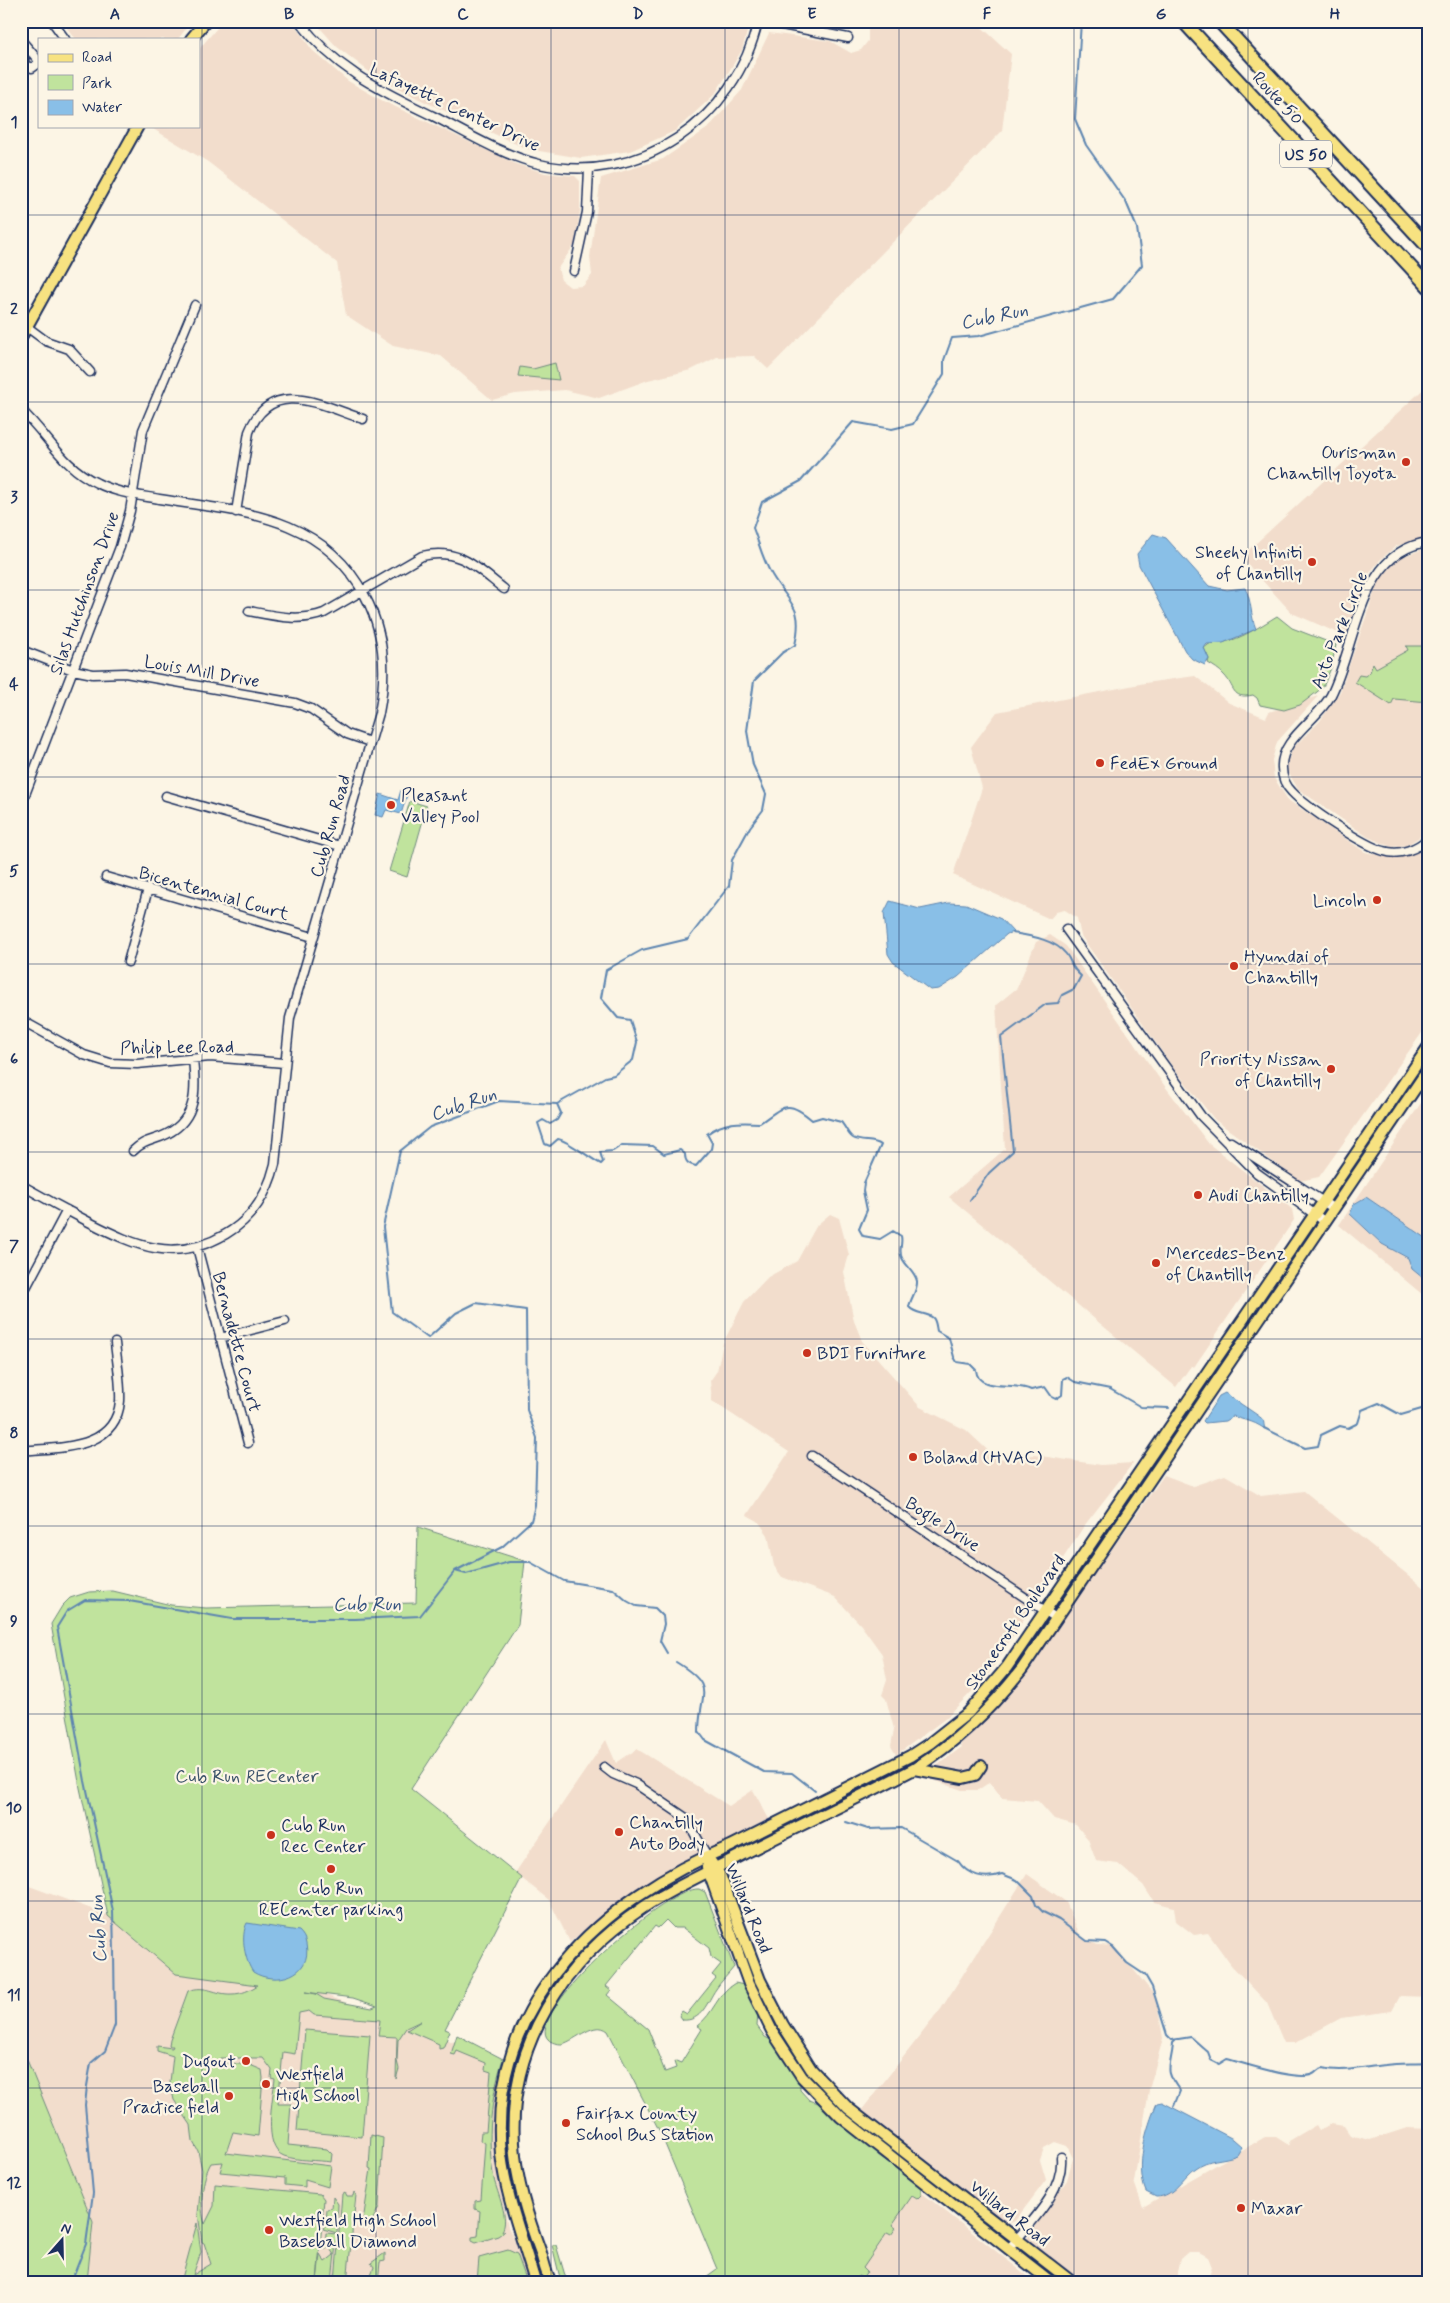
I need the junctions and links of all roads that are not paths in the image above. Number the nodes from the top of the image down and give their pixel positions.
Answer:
1 (52, 21) edge
2 (206, 21) edge
3 (299, 21) edge
4 (758, 21) edge
5 (762, 21) edge
6 (1183, 21) edge
7 (1219, 21) edge
8 (64, 38) edge
9 (192, 38) edge
10 (848, 38) dead end
11 (23, 43) edge
12 (38, 61) edge
13 (38, 63) edge
14 (137, 128) edge
15 (588, 169) junction
16 (1429, 248) edge
17 (574, 271) dead end
18 (1429, 287) edge
19 (195, 305) dead end
20 (24, 332) edge
21 (90, 372) dead end
22 (21, 410) edge
23 (363, 419) dead end
24 (132, 495) junction
25 (236, 512) junction
26 (1429, 542) edge
27 (504, 589) dead end
28 (362, 591) junction
29 (249, 611) dead end
30 (21, 650) edge
31 (73, 670) junction
32 (370, 742) junction
33 (166, 796) dead end
34 (21, 805) edge
35 (1429, 838) edge
36 (340, 846) junction
37 (106, 877) dead end
38 (148, 889) junction
39 (1066, 929) dead end
40 (313, 937) junction
41 (128, 962) dead end
42 (21, 1020) edge
43 (1429, 1046) edge
44 (193, 1059) junction
45 (284, 1063) junction
46 (1429, 1068) edge
47 (1218, 1135) junction
48 (133, 1151) dead end
49 (21, 1186) edge
50 (1322, 1202) junction
51 (1333, 1208) junction
52 (67, 1210) junction
53 (1314, 1214) junction
54 (1324, 1221) junction
55 (197, 1247) junction
56 (21, 1297) edge
57 (285, 1321) dead end
58 (220, 1338) junction
59 (115, 1343) dead end
60 (248, 1443) dead end
61 (21, 1451) edge
62 (812, 1456) dead end
63 (1046, 1610) junction
64 (1056, 1618) junction
65 (981, 1766) dead end
66 (604, 1767) dead end
67 (914, 1769) junction
68 (707, 1856) junction
69 (717, 1867) junction
70 (707, 1872) junction
71 (1061, 2157) dead end
72 (1017, 2238) junction
73 (1009, 2249) junction
74 (535, 2282) edge
75 (551, 2282) edge
76 (1051, 2282) edge
77 (1072, 2282) edge

1 - 8 street
2 - 9 main road
3 - 15 street, Lafayette Center Drive
4 - 15 street, Lafayette Center Drive
5 - 10 street
6 - 18 highway, Route 50 / US 50
7 - 16 highway, Route 50 / US 50
11 - 12 street
11 - 13 street
14 - 20 main road
15 - 17 street
19 - 24 street, Silas Hutchinson Drive
20 - 21 street
22 - 24 street, Cub Run Road
23 - 25 street
24 - 25 street, Cub Run Road
24 - 31 street, Silas Hutchinson Drive
25 - 28 street, Cub Run Road
26 - 35 street, Auto Park Circle
27 - 28 street
28 - 29 street
28 - 32 street, Cub Run Road
30 - 31 street, Louis Mill Drive
31 - 32 street, Louis Mill Drive
31 - 34 street, Silas Hutchinson Drive
32 - 36 street, Cub Run Road
33 - 36 street
36 - 40 street, Cub Run Road
37 - 38 street, Bicentennial Court
38 - 40 street, Bicentennial Court
38 - 41 street
39 - 47 street
40 - 45 street, Cub Run Road
42 - 44 street, Philip Lee Road
43 - 50 main road, Stonecroft Boulevard
44 - 45 street, Philip Lee Road
44 - 48 street
45 - 55 street, Cub Run Road
46 - 51 main road, Stonecroft Boulevard
47 - 50 street
47 - 53 street
49 - 52 street, Cub Run Road
50 - 51 street
50 - 53 main road, Stonecroft Boulevard
51 - 54 main road, Stonecroft Boulevard
52 - 55 street, Cub Run Road
52 - 56 street
53 - 54 street
53 - 63 main road, Stonecroft Boulevard
54 - 64 main road, Stonecroft Boulevard
55 - 58 street, Bernadette Court
57 - 58 street
58 - 60 street, Bernadette Court
59 - 61 street
62 - 63 street, Bogle Drive
63 - 64 street, Bogle Drive
63 - 68 main road, Stonecroft Boulevard
64 - 67 main road, Stonecroft Boulevard
65 - 67 main road
66 - 68 street
67 - 69 main road, Stonecroft Boulevard
68 - 69 main road, Willard Road
68 - 70 main road, Willard Road
68 - 74 main road, Stonecroft Boulevard
69 - 70 main road, Stonecroft Boulevard
69 - 72 main road, Willard Road
70 - 73 main road, Willard Road
70 - 75 main road, Stonecroft Boulevard
71 - 72 street
72 - 73 street
72 - 77 main road, Willard Road
73 - 76 main road, Willard Road

